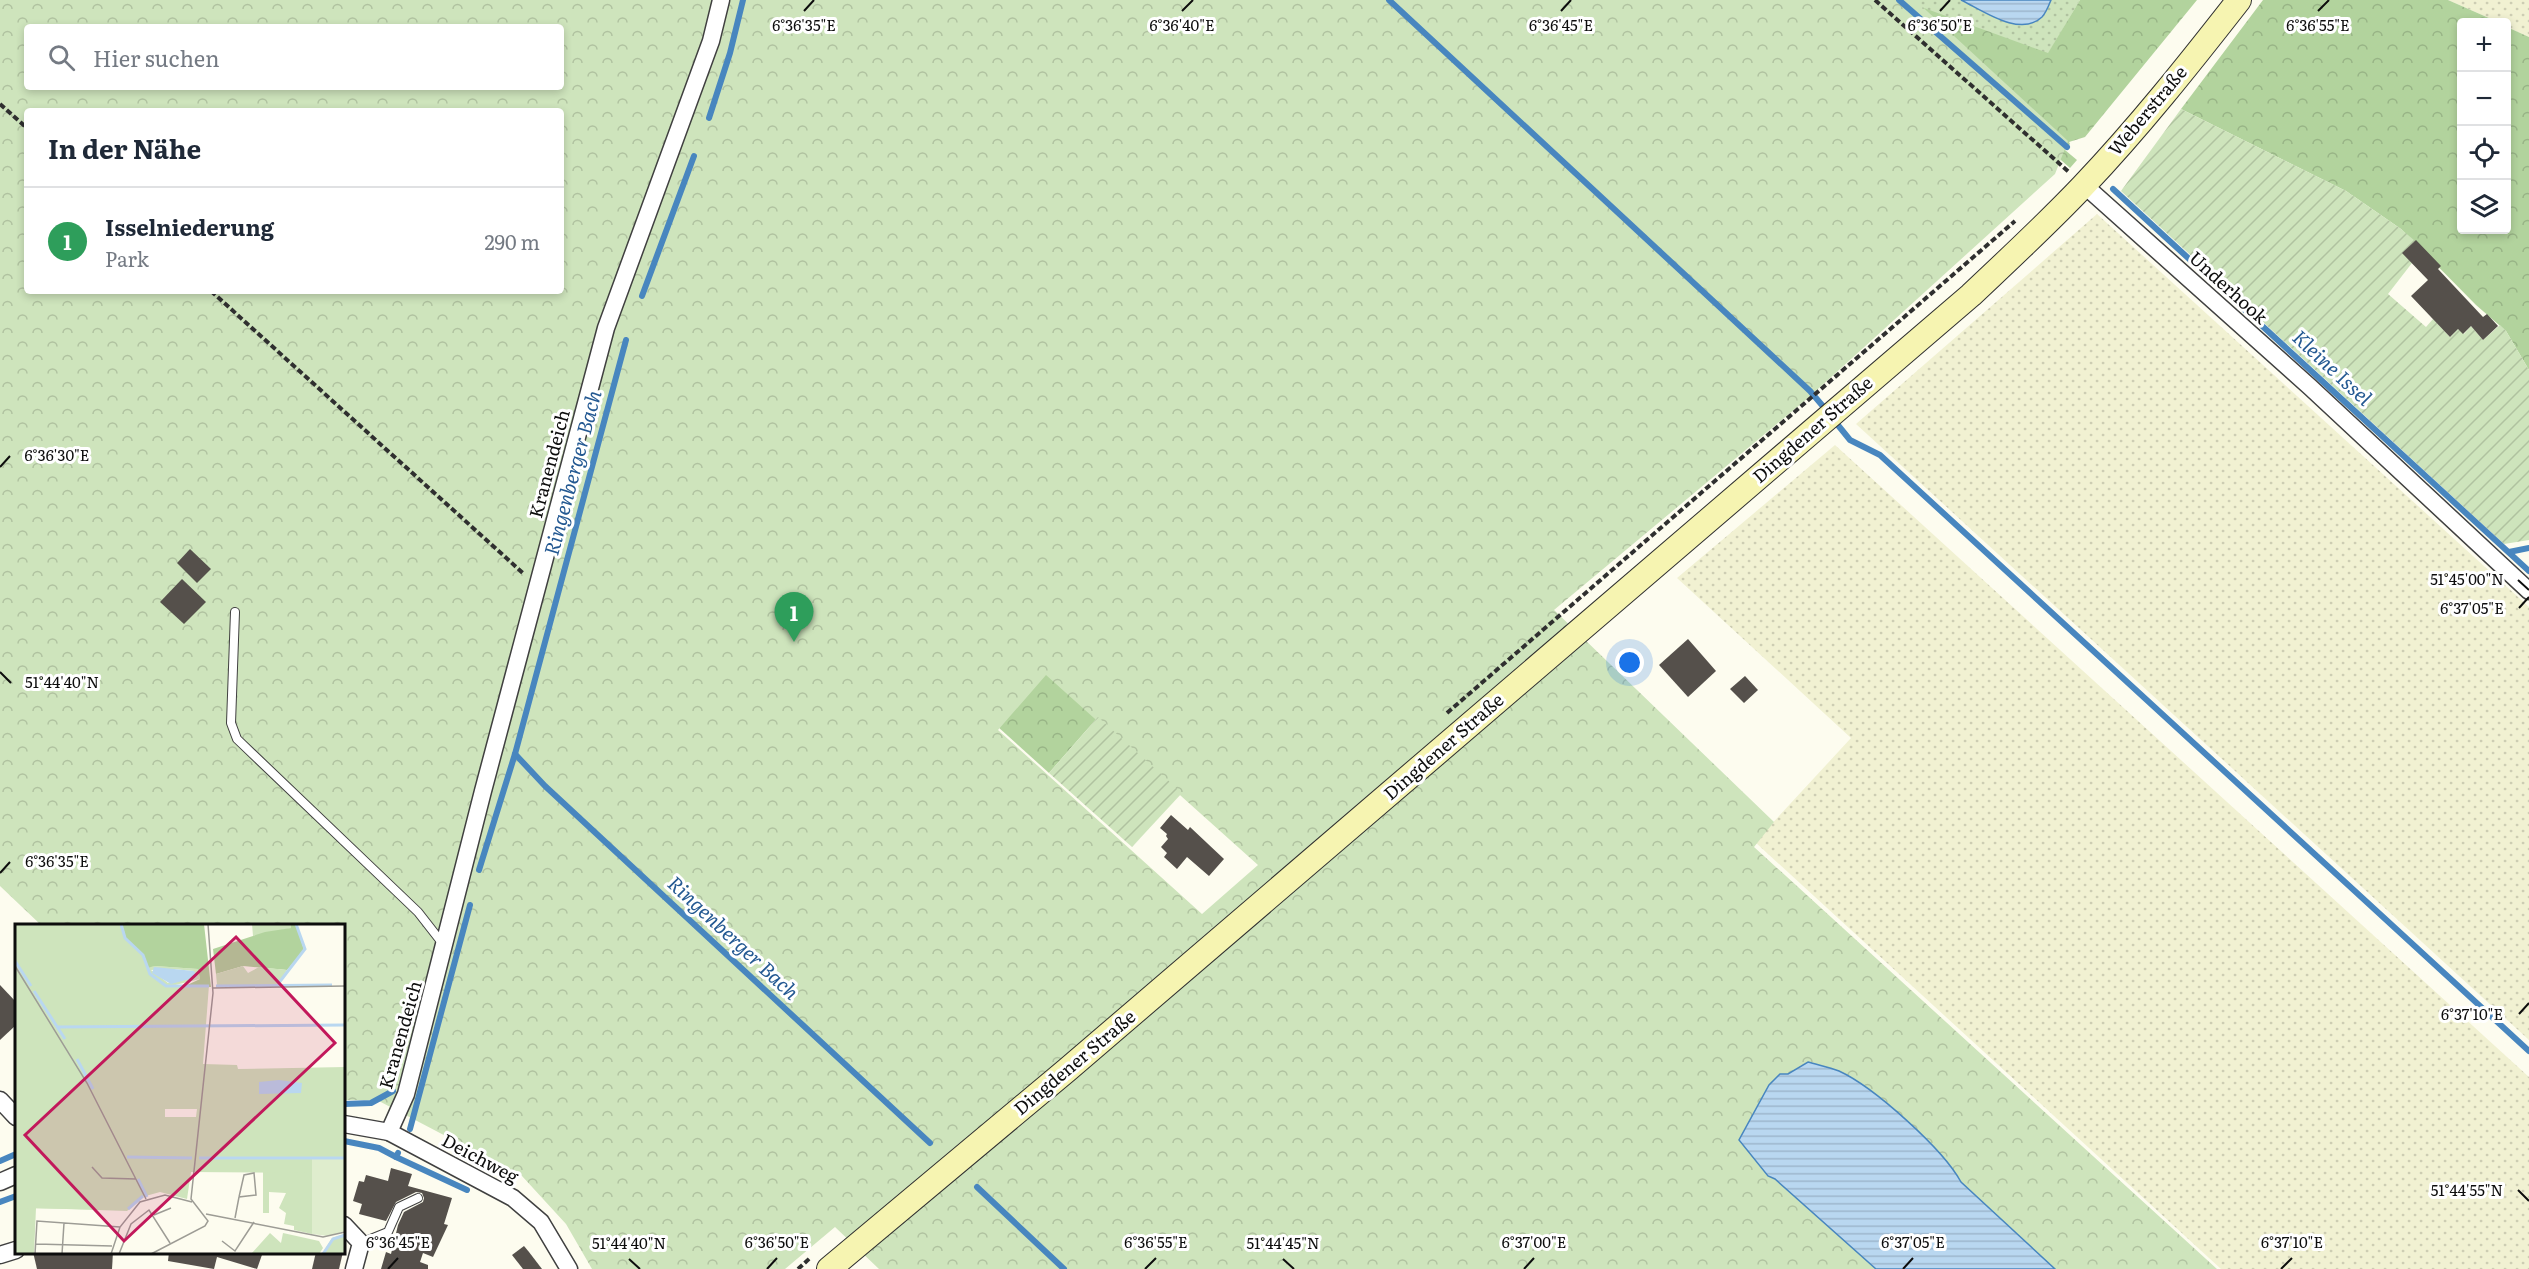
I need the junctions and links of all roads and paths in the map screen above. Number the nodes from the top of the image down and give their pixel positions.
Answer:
1 (721, 0) edge
2 (1875, 0) edge
3 (2239, 0) edge
4 (0, 104) edge
5 (24, 125) edge
6 (2073, 176) junction
7 (2053, 218) joint
8 (2017, 220) dead end
9 (214, 294) edge
10 (538, 586) junction
11 (2529, 591) edge
12 (235, 612) dead end
13 (1440, 720) dead end
14 (445, 947) junction
15 (0, 1100) edge
16 (15, 1116) edge
17 (345, 1124) edge
18 (389, 1132) junction
19 (15, 1175) edge
20 (0, 1182) edge
21 (418, 1198) dead end
22 (345, 1226) edge
23 (361, 1243) junction
24 (15, 1250) edge
25 (0, 1255) edge
26 (822, 1262) edge
27 (354, 1269) edge
28 (569, 1269) edge
29 (798, 1269) edge

1 - 10 street, Kranendeich
2 - 6 path
3 - 6 main road, Weberstraße
4 - 5 path
6 - 7 main road, Weberstraße
6 - 11 street, Underhook
7 - 26 main road, Dingdener Straße
8 - 13 path
9 - 10 path
10 - 14 street, Kranendeich
12 - 14 lane
14 - 18 street, Kranendeich
15 - 16 street
17 - 18 street, Deichweg
18 - 28 street, Deichweg
19 - 20 street
21 - 23 lane
22 - 23 street
23 - 27 street
24 - 25 street
26 - 29 path

